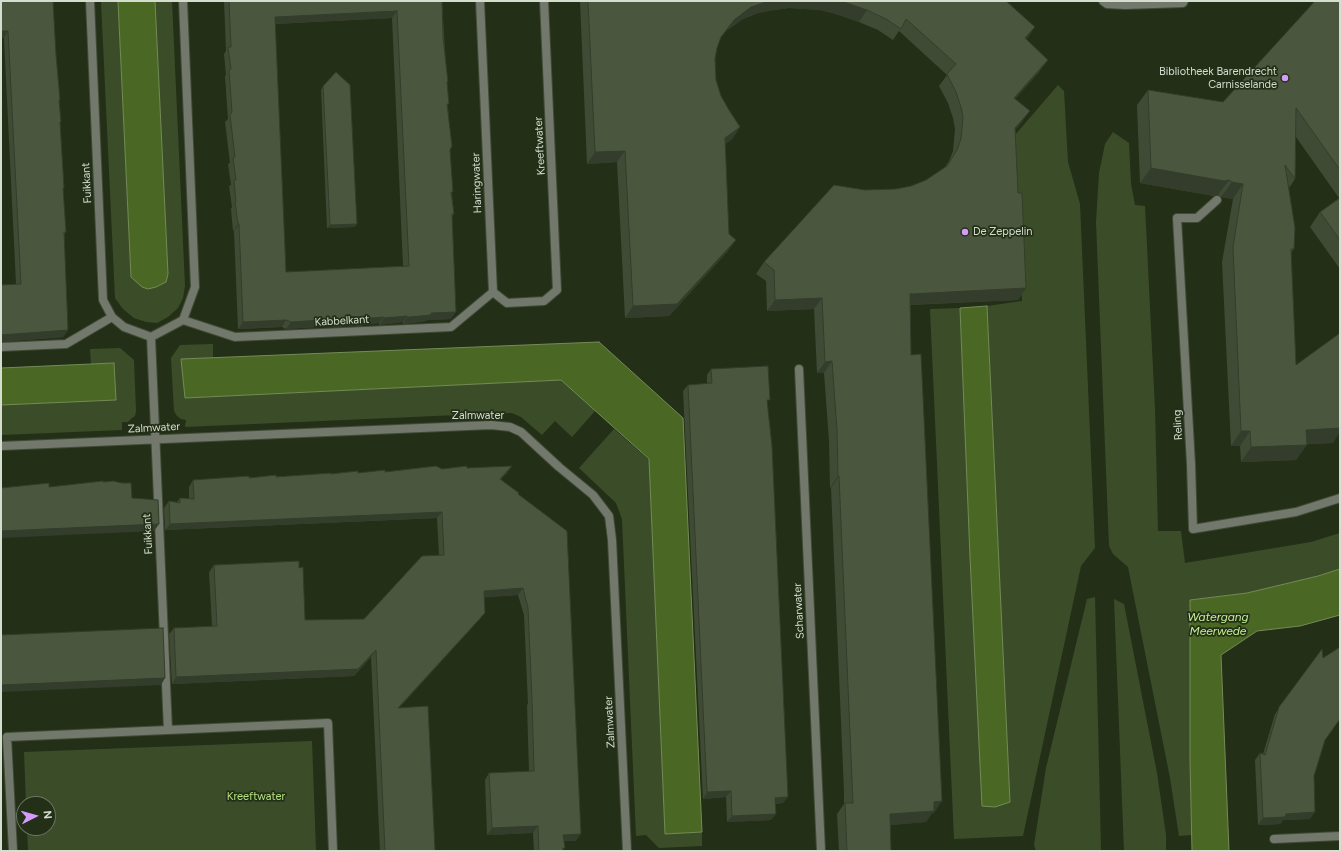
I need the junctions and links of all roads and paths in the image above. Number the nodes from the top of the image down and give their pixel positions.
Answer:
1 (90, 1) edge
2 (183, 1) edge
3 (480, 1) edge
4 (544, 1) edge
5 (1103, 1) edge
6 (1184, 1) edge
7 (1217, 200) edge
8 (493, 292) junction
9 (112, 317) junction
10 (183, 320) junction
11 (151, 337) junction
12 (1, 347) edge
13 (799, 370) dead end
14 (155, 439) junction
15 (1, 446) edge
16 (1340, 498) edge
17 (168, 730) junction
18 (4, 734) edge
19 (1340, 836) edge
20 (1274, 839) dead end
21 (13, 851) edge
22 (333, 851) edge
23 (627, 851) edge
24 (821, 851) edge

1 - 9 street, Fuikkant
2 - 10 street
3 - 8 street, Haringwater
4 - 8 street, Kreeftwater
5 - 6 street
7 - 16 street, Reling
8 - 10 street, Kabbelkant
9 - 11 street, Fuikkant
9 - 12 street
10 - 11 street
11 - 14 street, Fuikkant
13 - 24 street, Scharwater
14 - 15 street, Zalmwater
14 - 17 street, Fuikkant
14 - 23 street, Zalmwater
17 - 18 street
17 - 22 street
18 - 21 street
19 - 20 street

